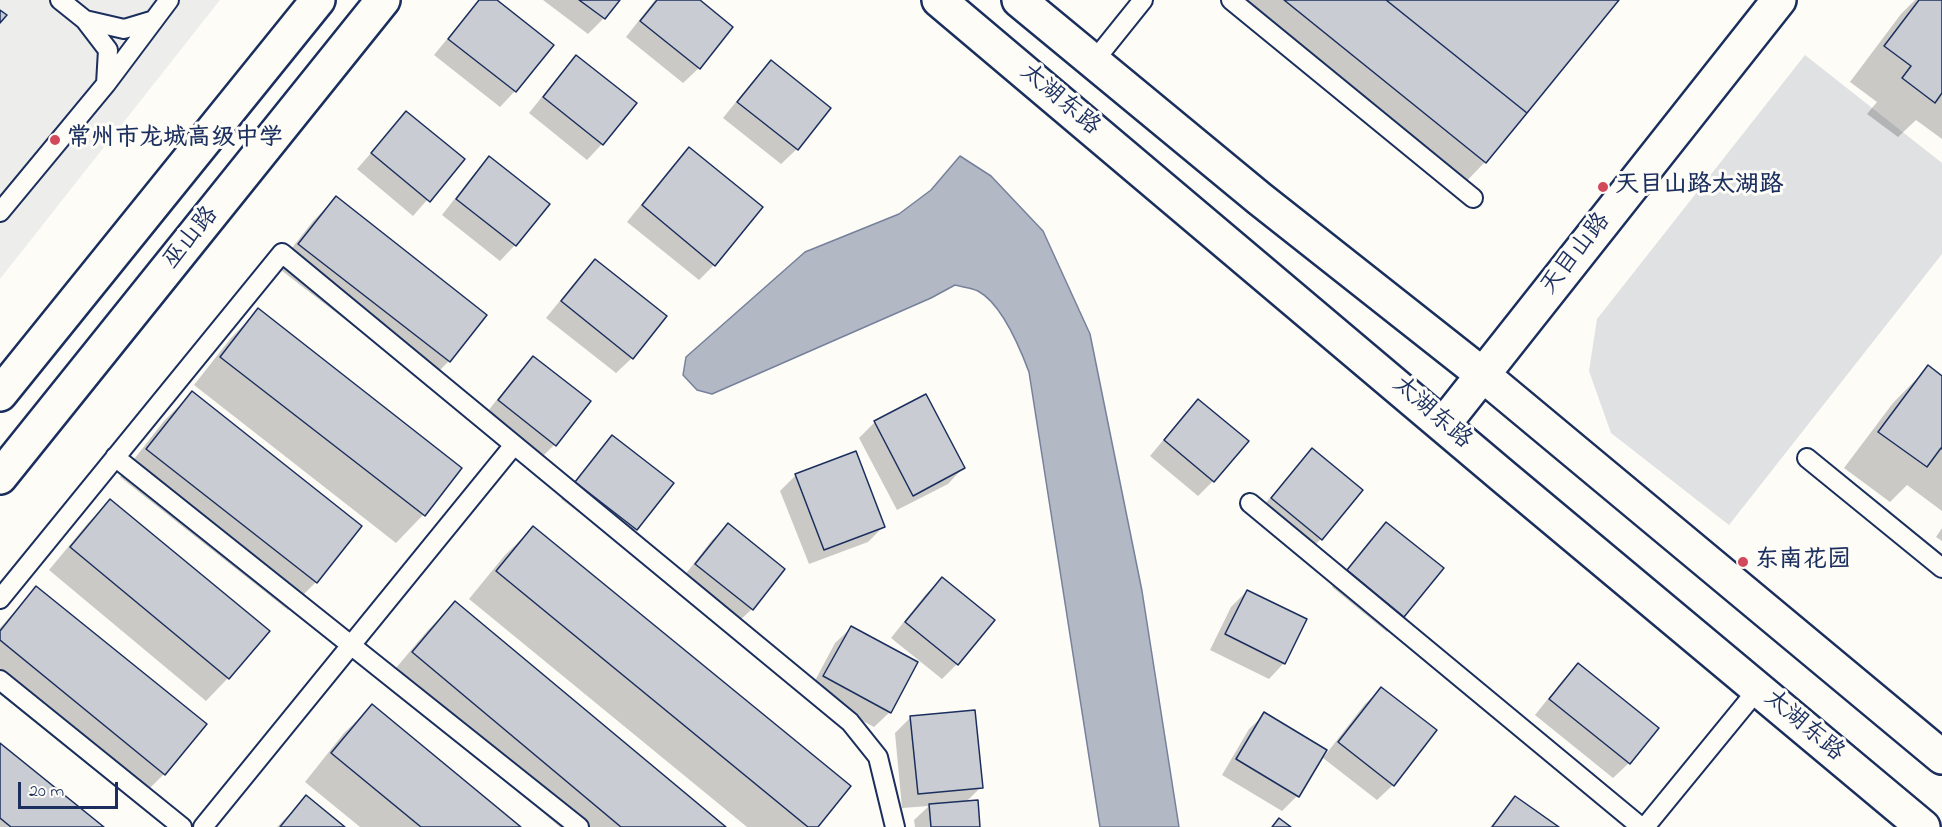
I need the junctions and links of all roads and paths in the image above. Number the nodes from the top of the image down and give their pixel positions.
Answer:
1 (60, 0) edge
2 (169, 0) edge
3 (318, 0) edge
4 (383, 0) edge
5 (939, 0) edge
6 (1019, 0) edge
7 (1143, 0) edge
8 (1231, 0) edge
9 (1779, 0) edge
10 (86, 20) junction
11 (154, 20) junction
12 (1094, 61) junction
13 (106, 84) junction
14 (1473, 198) dead end
15 (0, 212) edge
16 (1483, 375) junction
17 (0, 394) edge
18 (1443, 425) junction
19 (514, 445) junction
20 (115, 457) junction
21 (1807, 458) dead end
22 (0, 477) edge
23 (1250, 503) dead end
24 (1942, 568) edge
25 (0, 599) edge
26 (351, 645) junction
27 (0, 680) edge
28 (1758, 689) junction
29 (1942, 757) edge
30 (182, 827) edge
31 (203, 827) edge
32 (579, 827) edge
33 (895, 827) edge
34 (1643, 827) edge
35 (1923, 827) edge

1 - 10 lane
2 - 11 lane
3 - 17 main road
4 - 22 main road, 巫山路
5 - 18 main road, 太湖东路
6 - 12 main road
7 - 12 lane
8 - 14 lane
9 - 16 main road, 天目山路
10 - 11 lane
10 - 13 lane
11 - 13 lane
12 - 16 main road
13 - 15 lane
16 - 18 main road, 天目山路
16 - 29 main road
18 - 28 main road, 太湖东路
19 - 20 lane
19 - 26 lane
19 - 33 lane
20 - 25 lane
20 - 26 lane
21 - 24 lane
23 - 34 lane
26 - 31 lane
26 - 32 lane
27 - 30 lane
28 - 34 lane
28 - 35 main road, 太湖东路

